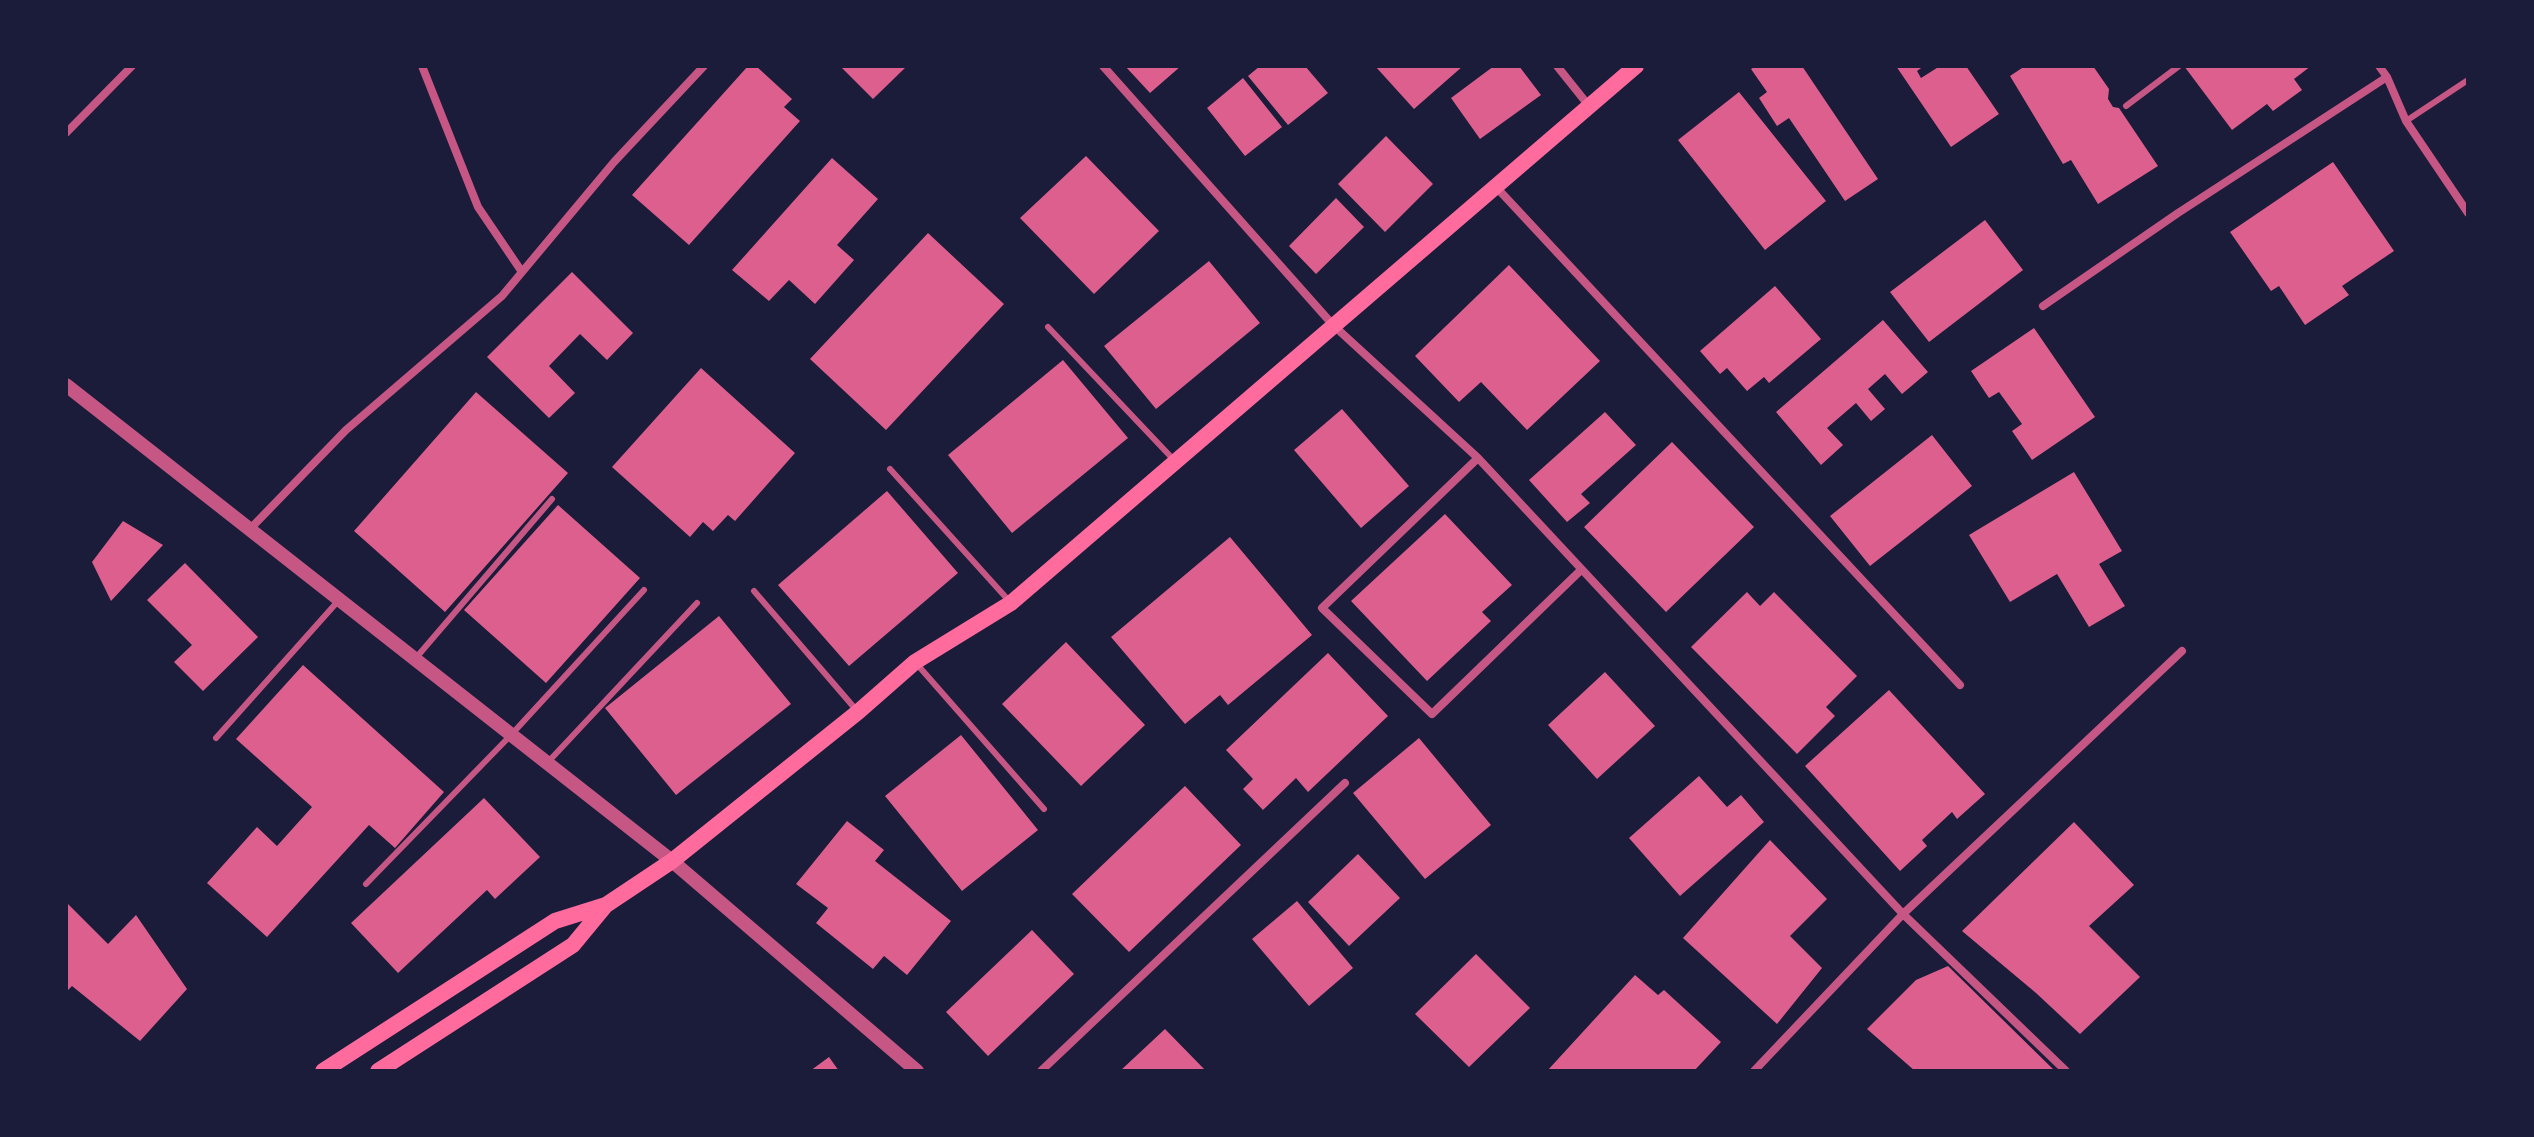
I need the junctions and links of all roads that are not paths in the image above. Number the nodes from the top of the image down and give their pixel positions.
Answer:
1 (132, 66) edge
2 (422, 66) edge
3 (704, 66) edge
4 (1103, 66) edge
5 (1557, 66) edge
6 (1636, 66) edge
7 (2179, 66) edge
8 (2379, 66) edge
9 (2387, 77) junction
10 (2468, 80) edge
11 (2126, 106) dead end
12 (1590, 107) junction
13 (2406, 121) junction
14 (66, 133) edge
15 (1497, 188) junction
16 (2468, 213) edge
17 (522, 272) junction
18 (2043, 306) dead end
19 (1333, 325) junction
20 (1048, 327) dead end
21 (66, 385) edge
22 (1478, 458) junction
23 (1176, 462) junction
24 (890, 469) dead end
25 (552, 499) dead end
26 (250, 529) junction
27 (1581, 570) junction
28 (644, 590) dead end
29 (754, 591) dead end
30 (339, 600) junction
31 (697, 603) dead end
32 (1011, 603) junction
33 (2182, 651) dead end
34 (415, 659) junction
35 (915, 662) junction
36 (1960, 685) dead end
37 (858, 712) junction
38 (511, 735) junction
39 (216, 738) dead end
40 (546, 764) junction
41 (1345, 783) dead end
42 (1044, 809) dead end
43 (672, 861) junction
44 (366, 884) dead end
45 (606, 905) junction
46 (1903, 914) junction
47 (323, 1071) edge
48 (378, 1071) edge
49 (917, 1071) edge
50 (1041, 1071) edge
51 (1754, 1071) edge
52 (2066, 1071) edge

1 - 14 street
2 - 17 street
3 - 17 street
4 - 19 street
5 - 12 street
6 - 12 main road
7 - 11 lane
8 - 9 street
9 - 13 street
9 - 18 street
10 - 13 lane
12 - 15 main road
13 - 16 street
15 - 19 main road
15 - 36 street
17 - 26 street
19 - 22 street
19 - 23 main road
20 - 23 lane
21 - 26 street
22 - 27 street
22 - 27 street
23 - 32 main road
24 - 32 lane
25 - 34 lane
26 - 30 street
27 - 46 street
28 - 38 lane
29 - 37 lane
30 - 34 street
30 - 39 lane
31 - 40 lane
32 - 35 main road
33 - 46 street
34 - 38 street
35 - 37 main road
35 - 42 lane
37 - 43 main road
38 - 40 street
38 - 44 lane
40 - 43 street
41 - 50 street
43 - 45 main road
43 - 49 street
45 - 47 main road
45 - 48 main road
46 - 51 street
46 - 52 street

